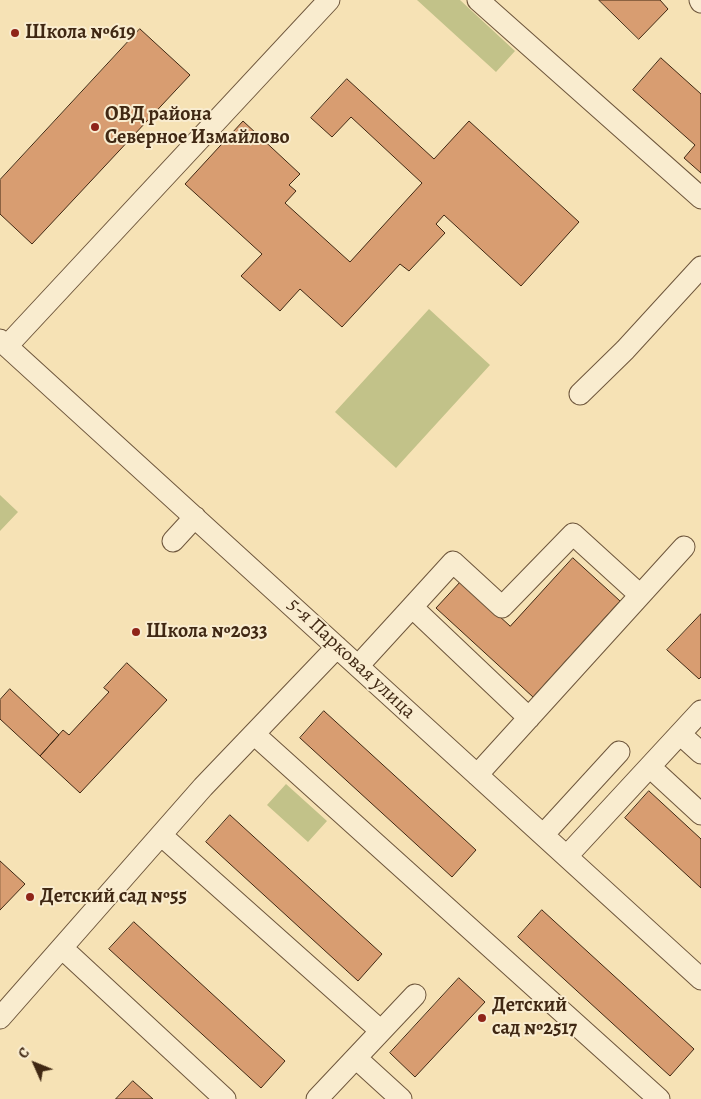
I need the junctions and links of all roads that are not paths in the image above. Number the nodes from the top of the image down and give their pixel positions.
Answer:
1 (329, 0) edge
2 (478, 0) edge
3 (701, 198) edge
4 (701, 267) edge
5 (3, 343) edge
6 (580, 394) dead end
7 (195, 517) junction
8 (173, 541) dead end
9 (684, 547) dead end
10 (640, 595) junction
11 (412, 607) junction
12 (337, 647) junction
13 (358, 666) junction
14 (701, 711) edge
15 (529, 718) junction
16 (254, 734) junction
17 (680, 734) junction
18 (619, 752) dead end
19 (701, 753) edge
20 (650, 767) junction
21 (477, 775) junction
22 (701, 814) edge
23 (161, 835) junction
24 (543, 835) junction
25 (567, 856) junction
26 (62, 948) junction
27 (701, 978) edge
28 (415, 995) dead end
29 (0, 1018) edge
30 (381, 1031) junction
31 (356, 1058) junction
32 (225, 1099) edge
33 (318, 1099) edge
34 (401, 1099) edge
35 (659, 1099) edge

1 - 5 street
2 - 3 street
4 - 6 street
5 - 7 street, 5-я Парковая улица
7 - 8 street
7 - 12 street, 5-я Парковая улица
9 - 10 street
10 - 11 street
10 - 15 street
11 - 13 street
11 - 15 street
12 - 13 street, 5-я Парковая улица
12 - 16 street
13 - 21 street, 5-я Парковая улица
14 - 17 street
15 - 21 street
16 - 23 street
16 - 35 street
17 - 19 street
17 - 20 street
18 - 24 street
20 - 22 street
20 - 25 street
21 - 24 street, 5-я Парковая улица
23 - 26 street
23 - 30 street
24 - 25 street, 5-я Парковая улица
25 - 27 street, 5-я Парковая улица
26 - 29 street
26 - 32 street
28 - 30 street
30 - 31 street
31 - 33 street
31 - 34 street

